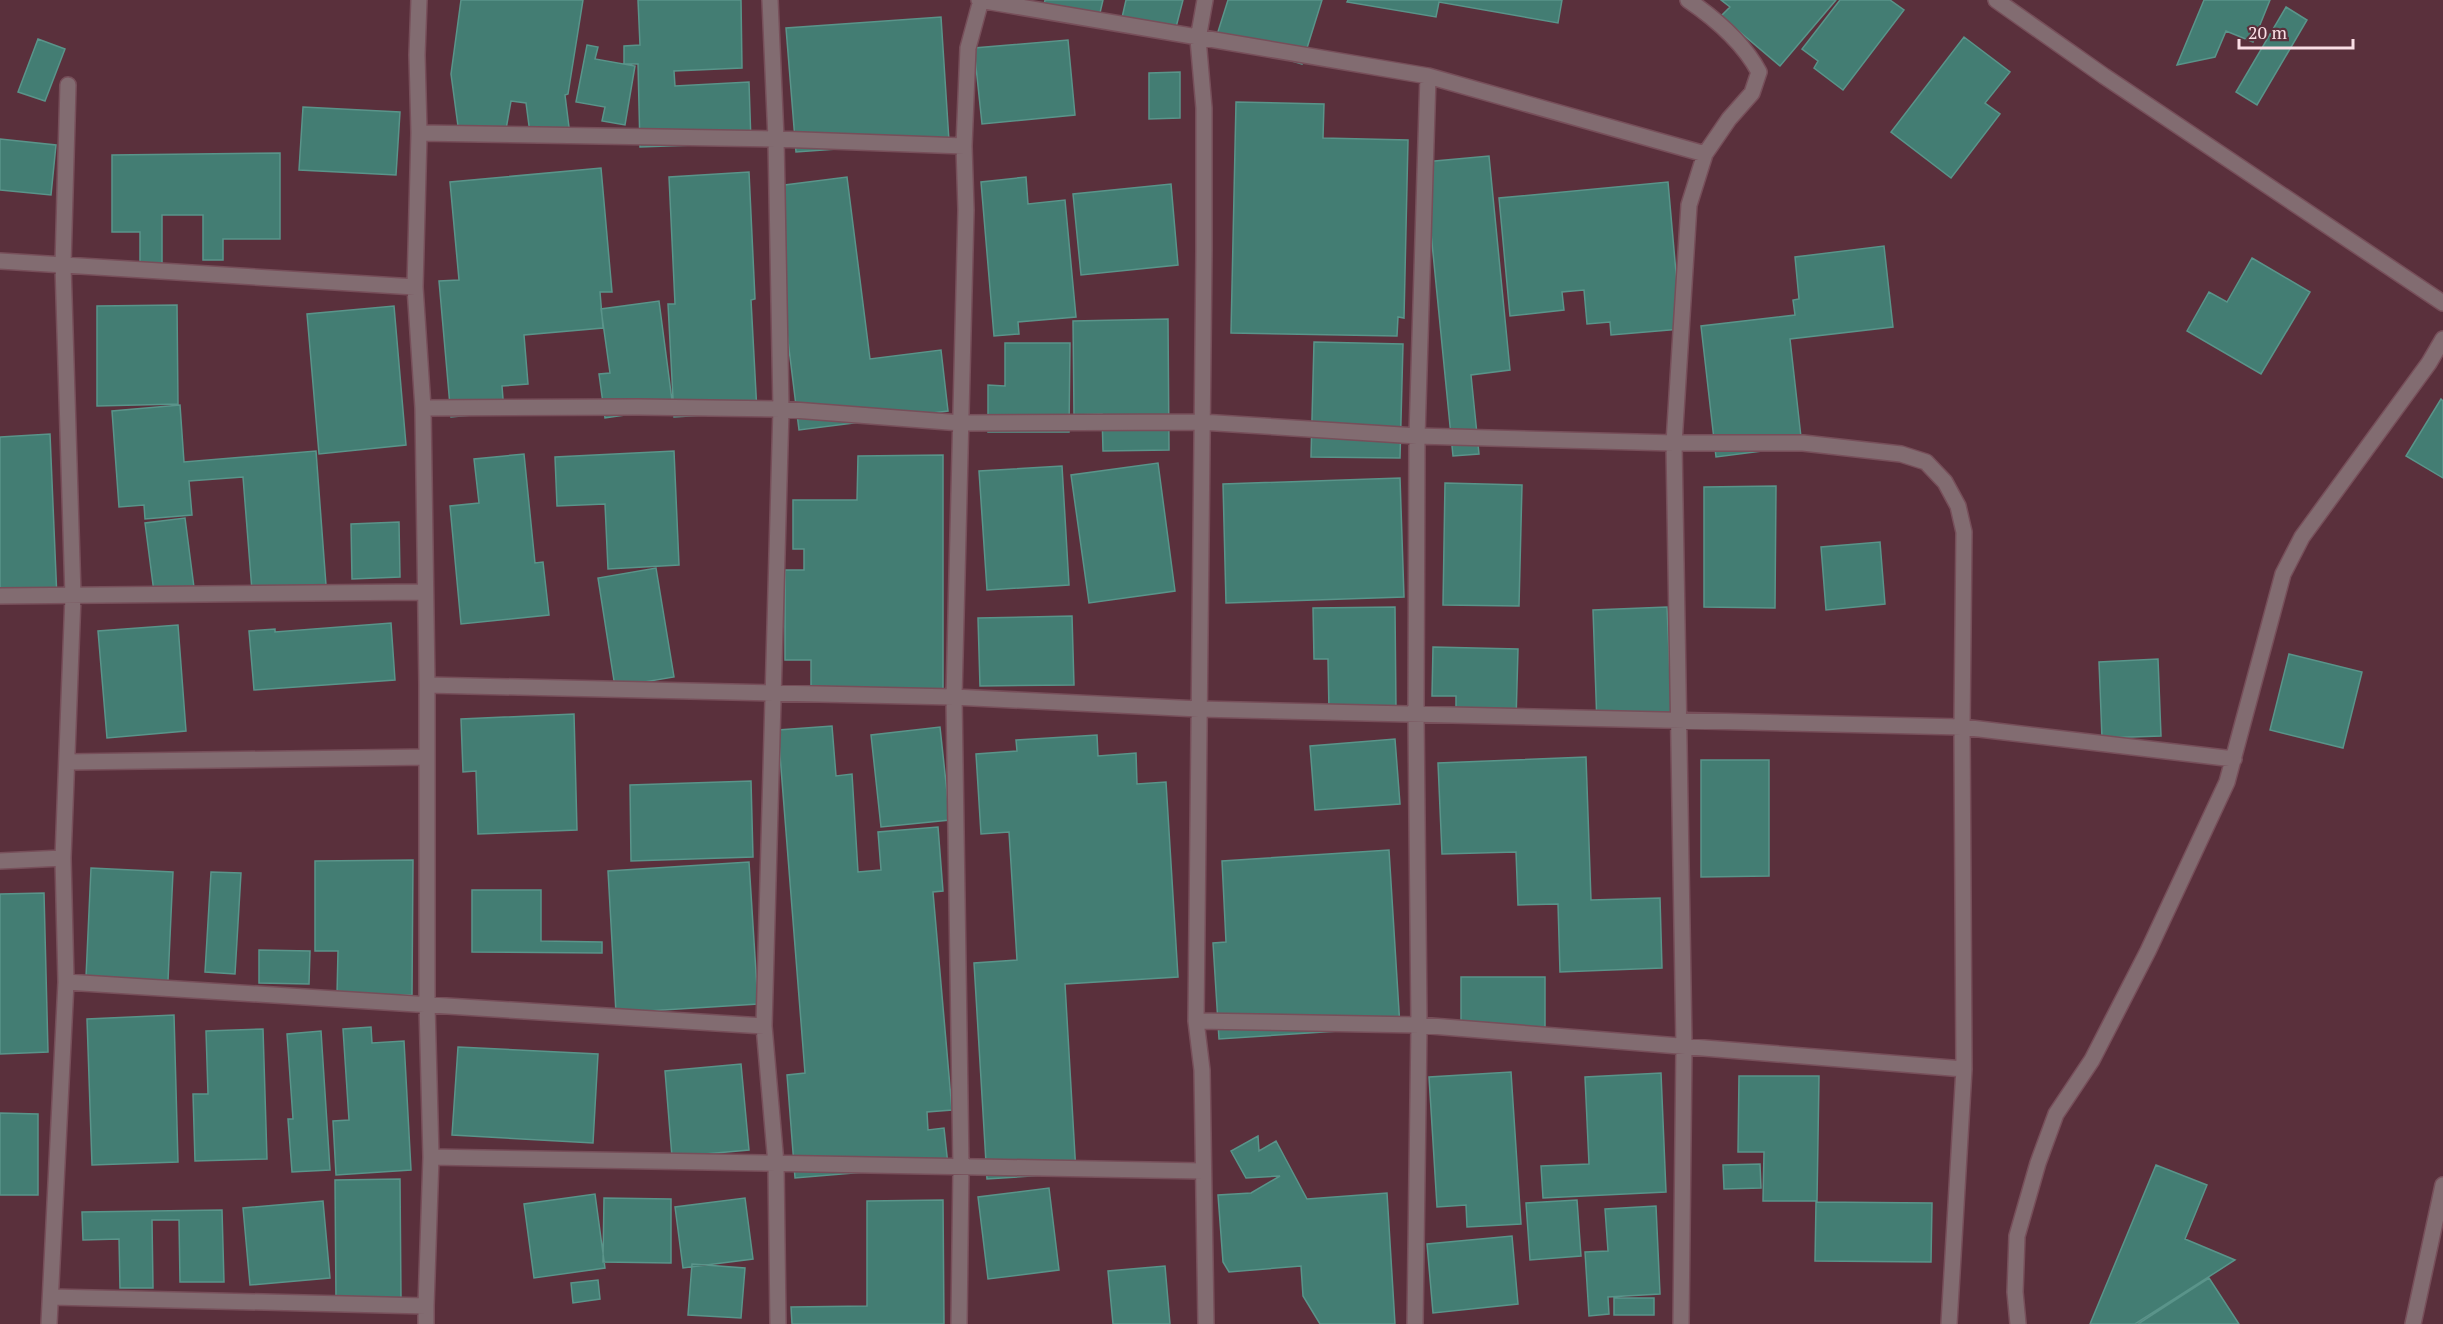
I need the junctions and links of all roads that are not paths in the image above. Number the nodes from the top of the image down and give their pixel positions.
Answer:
1 (419, 0) edge
2 (770, 0) edge
3 (980, 0) edge
4 (1205, 0) edge
5 (1688, 0) edge
6 (1996, 0) edge
7 (1198, 39) junction
8 (1428, 76) junction
9 (68, 85) dead end
10 (419, 133) junction
11 (776, 139) junction
12 (964, 146) junction
13 (1705, 154) junction
14 (0, 261) edge
15 (63, 265) junction
16 (415, 287) junction
17 (2443, 303) edge
18 (2443, 339) edge
19 (423, 408) junction
20 (781, 410) junction
21 (1201, 422) junction
22 (961, 423) junction
23 (1417, 436) junction
24 (1674, 443) junction
25 (424, 592) junction
26 (0, 596) edge
27 (73, 596) junction
28 (427, 685) junction
29 (774, 695) junction
30 (954, 697) junction
31 (1199, 709) junction
32 (1416, 714) junction
33 (1680, 721) junction
34 (1962, 727) junction
35 (427, 757) junction
36 (2234, 759) junction
37 (67, 762) junction
38 (63, 858) junction
39 (0, 861) edge
40 (66, 982) junction
41 (427, 1005) junction
42 (1196, 1021) junction
43 (1419, 1025) junction
44 (765, 1026) junction
45 (1684, 1046) junction
46 (1964, 1069) junction
47 (431, 1157) junction
48 (776, 1164) junction
49 (961, 1168) junction
50 (1203, 1171) junction
51 (2443, 1185) edge
52 (52, 1297) junction
53 (426, 1306) junction
54 (50, 1324) edge
55 (426, 1324) edge
56 (778, 1324) edge
57 (959, 1324) edge
58 (1206, 1324) edge
59 (1415, 1324) edge
60 (1681, 1324) edge
61 (1949, 1324) edge
62 (2018, 1324) edge
63 (2413, 1324) edge

1 - 10 street
2 - 11 street
3 - 7 street
3 - 12 street
4 - 7 street
5 - 13 street
6 - 17 street
7 - 8 street
7 - 21 street
8 - 13 street
8 - 23 street
9 - 15 street
10 - 11 street
10 - 16 street
11 - 12 street
11 - 20 street
12 - 22 street
13 - 24 street
14 - 15 street
15 - 16 street
15 - 27 street
16 - 19 street
18 - 36 street
19 - 20 street
19 - 25 street
20 - 22 street
20 - 29 street
21 - 22 street
21 - 23 street
21 - 31 street
22 - 30 street
23 - 24 street
23 - 32 street
24 - 33 street
24 - 34 street
25 - 27 street
25 - 28 street
26 - 27 street
27 - 37 street
28 - 29 street
28 - 35 street
29 - 30 street
29 - 44 street
30 - 31 street
30 - 49 street
31 - 32 street
31 - 42 street
32 - 33 street
32 - 43 street
33 - 34 street
33 - 45 street
34 - 36 street
34 - 46 street
35 - 37 street
35 - 41 street
36 - 62 street
37 - 38 street
38 - 39 street
38 - 40 street
40 - 41 street
40 - 52 street
41 - 44 street
41 - 47 street
42 - 43 street
42 - 50 street
43 - 45 street
43 - 59 street
44 - 48 street
45 - 46 street
45 - 60 street
46 - 61 street
47 - 48 street
47 - 53 street
48 - 49 street
48 - 56 street
49 - 50 street
49 - 57 street
50 - 58 street
51 - 63 street
52 - 53 street
52 - 54 street
53 - 55 street

